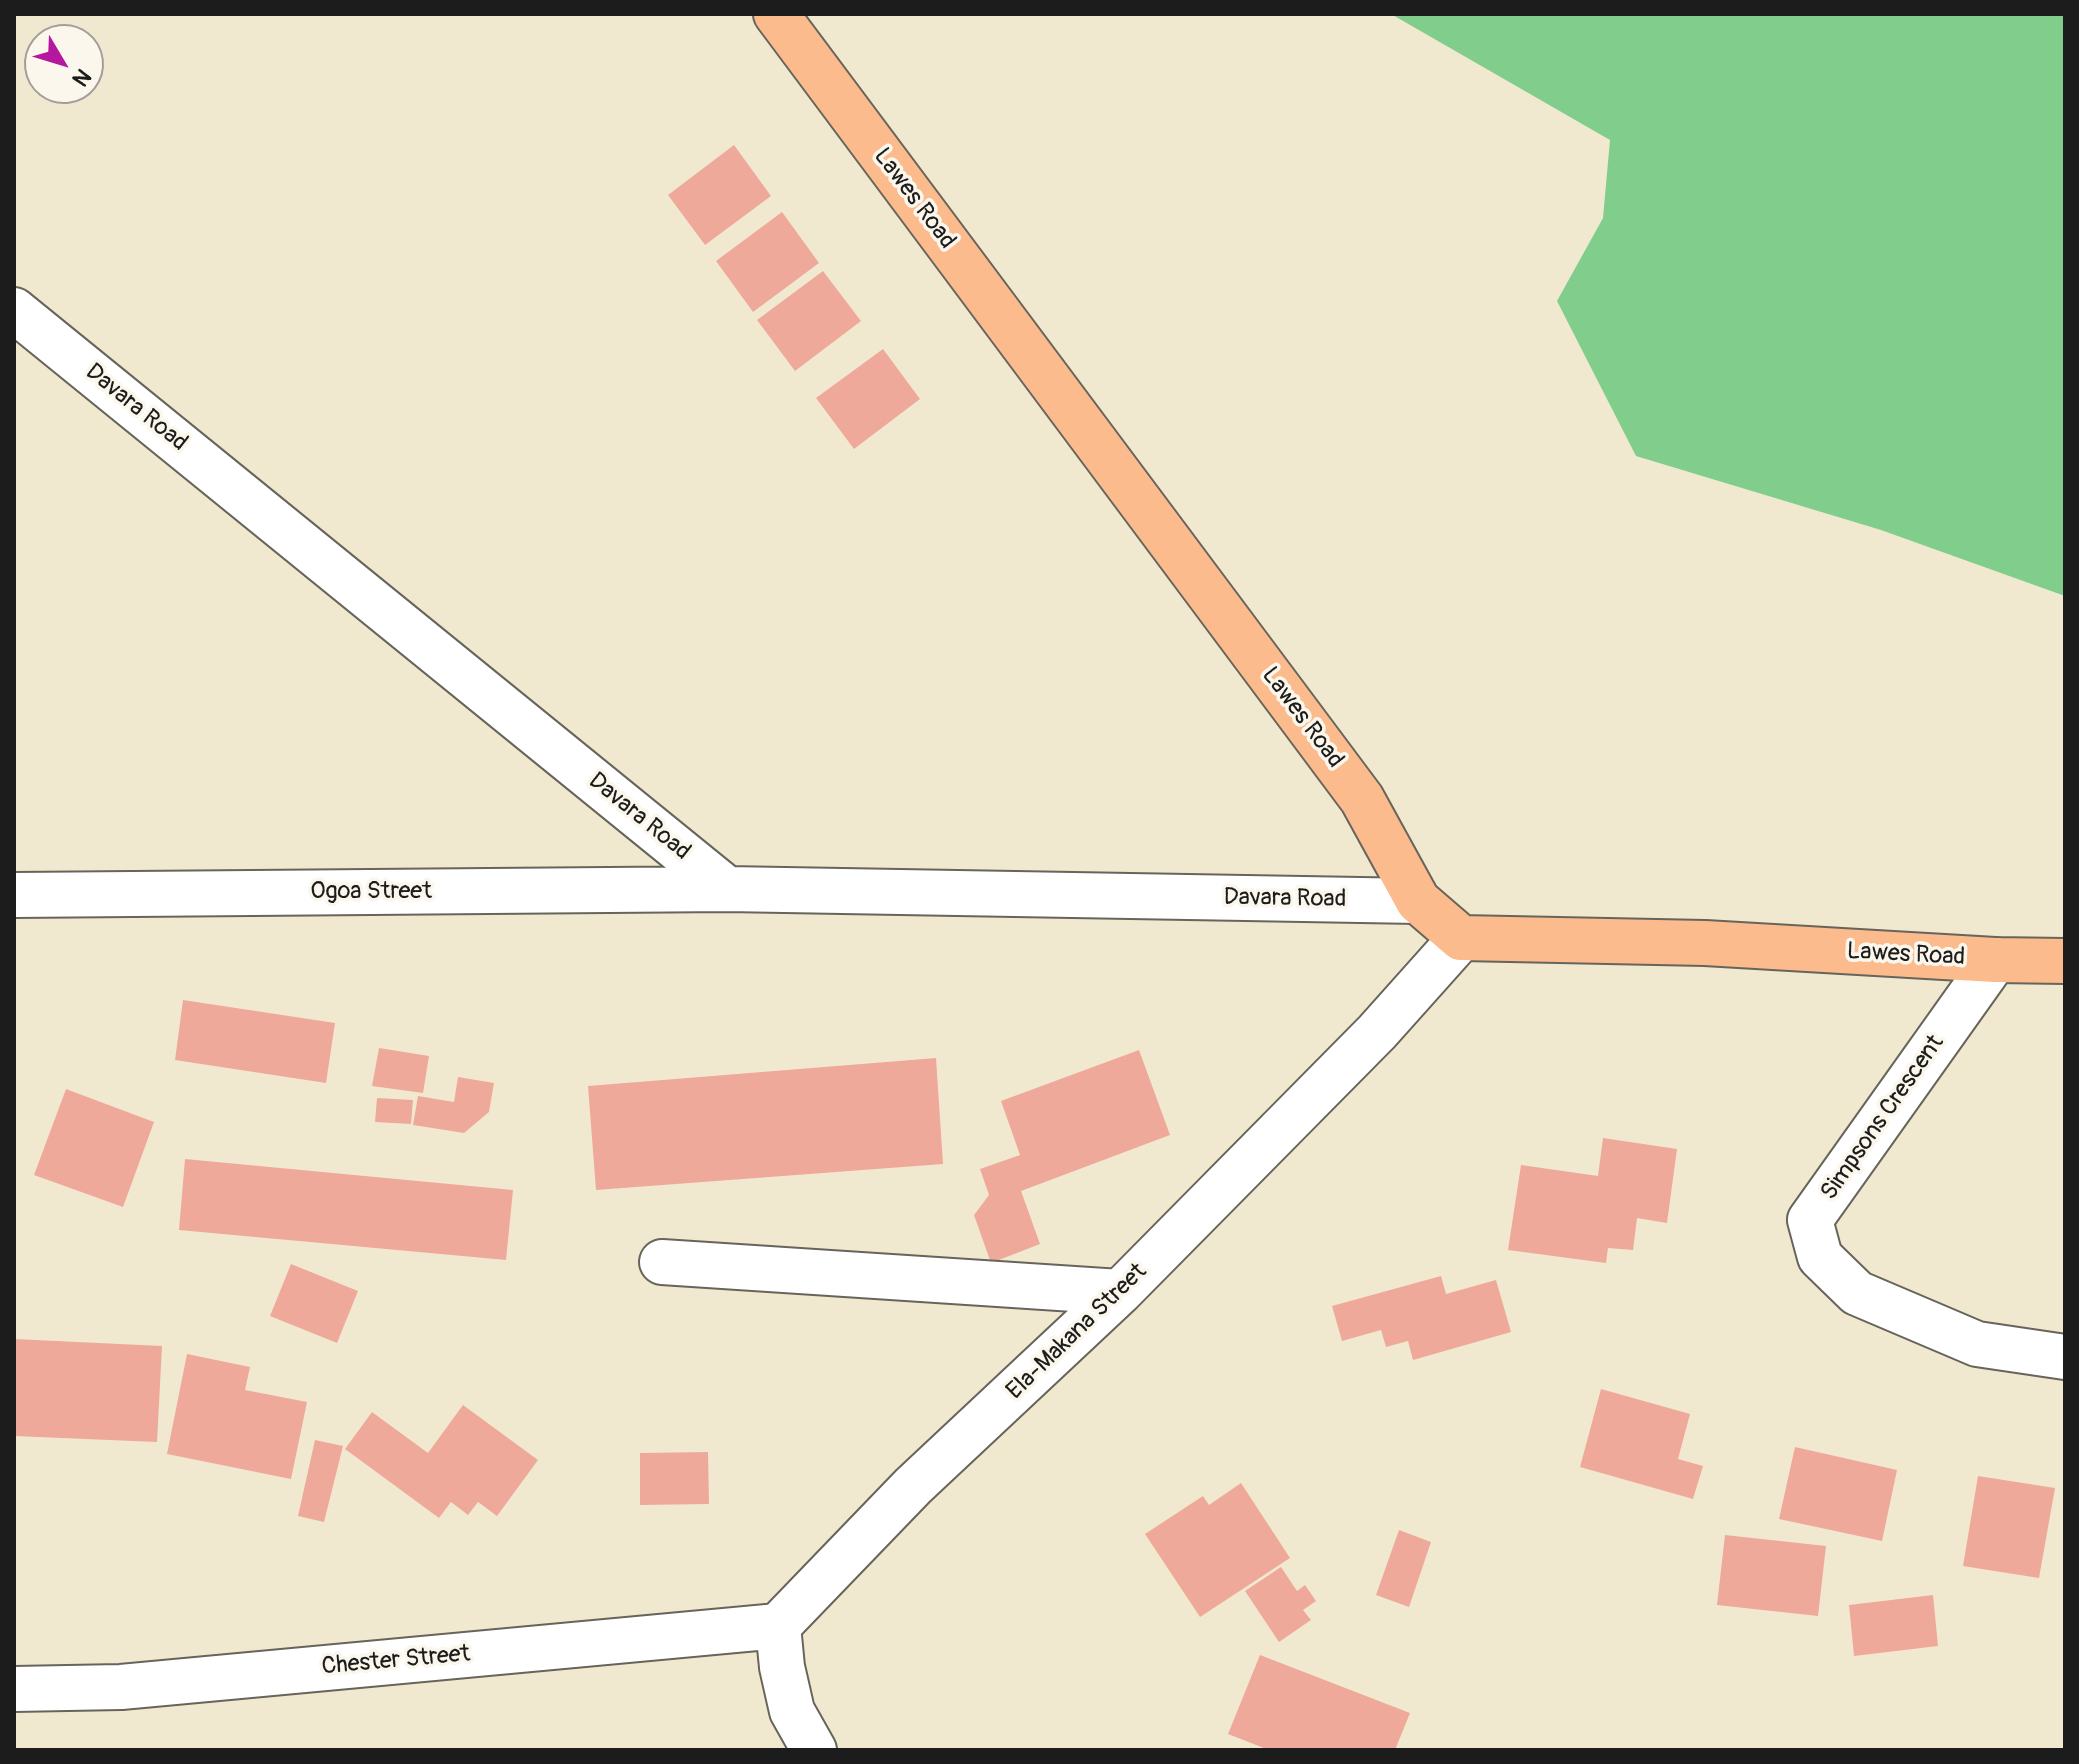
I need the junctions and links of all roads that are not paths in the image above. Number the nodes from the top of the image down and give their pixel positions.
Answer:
1 (776, 14) edge
2 (14, 310) edge
3 (727, 889) junction
4 (14, 895) edge
5 (1418, 901) junction
6 (1461, 938) junction
7 (1995, 960) junction
8 (2065, 961) edge
9 (662, 1262) dead end
10 (1120, 1292) junction
11 (2065, 1357) edge
12 (778, 1626) junction
13 (14, 1689) edge
14 (814, 1750) edge

1 - 5 main road, Lawes Road
2 - 3 street, Davara Road
3 - 4 street, Ogoa Street
3 - 5 street, Davara Road
5 - 6 main road, Lawes Road
6 - 7 main road, Lawes Road
6 - 10 street, Ela-Makana Street
7 - 8 main road, Lawes Road
7 - 11 street, Simpsons Crescent
9 - 10 street
10 - 12 street, Ela-Makana Street
12 - 13 street, Chester Street
12 - 14 street

